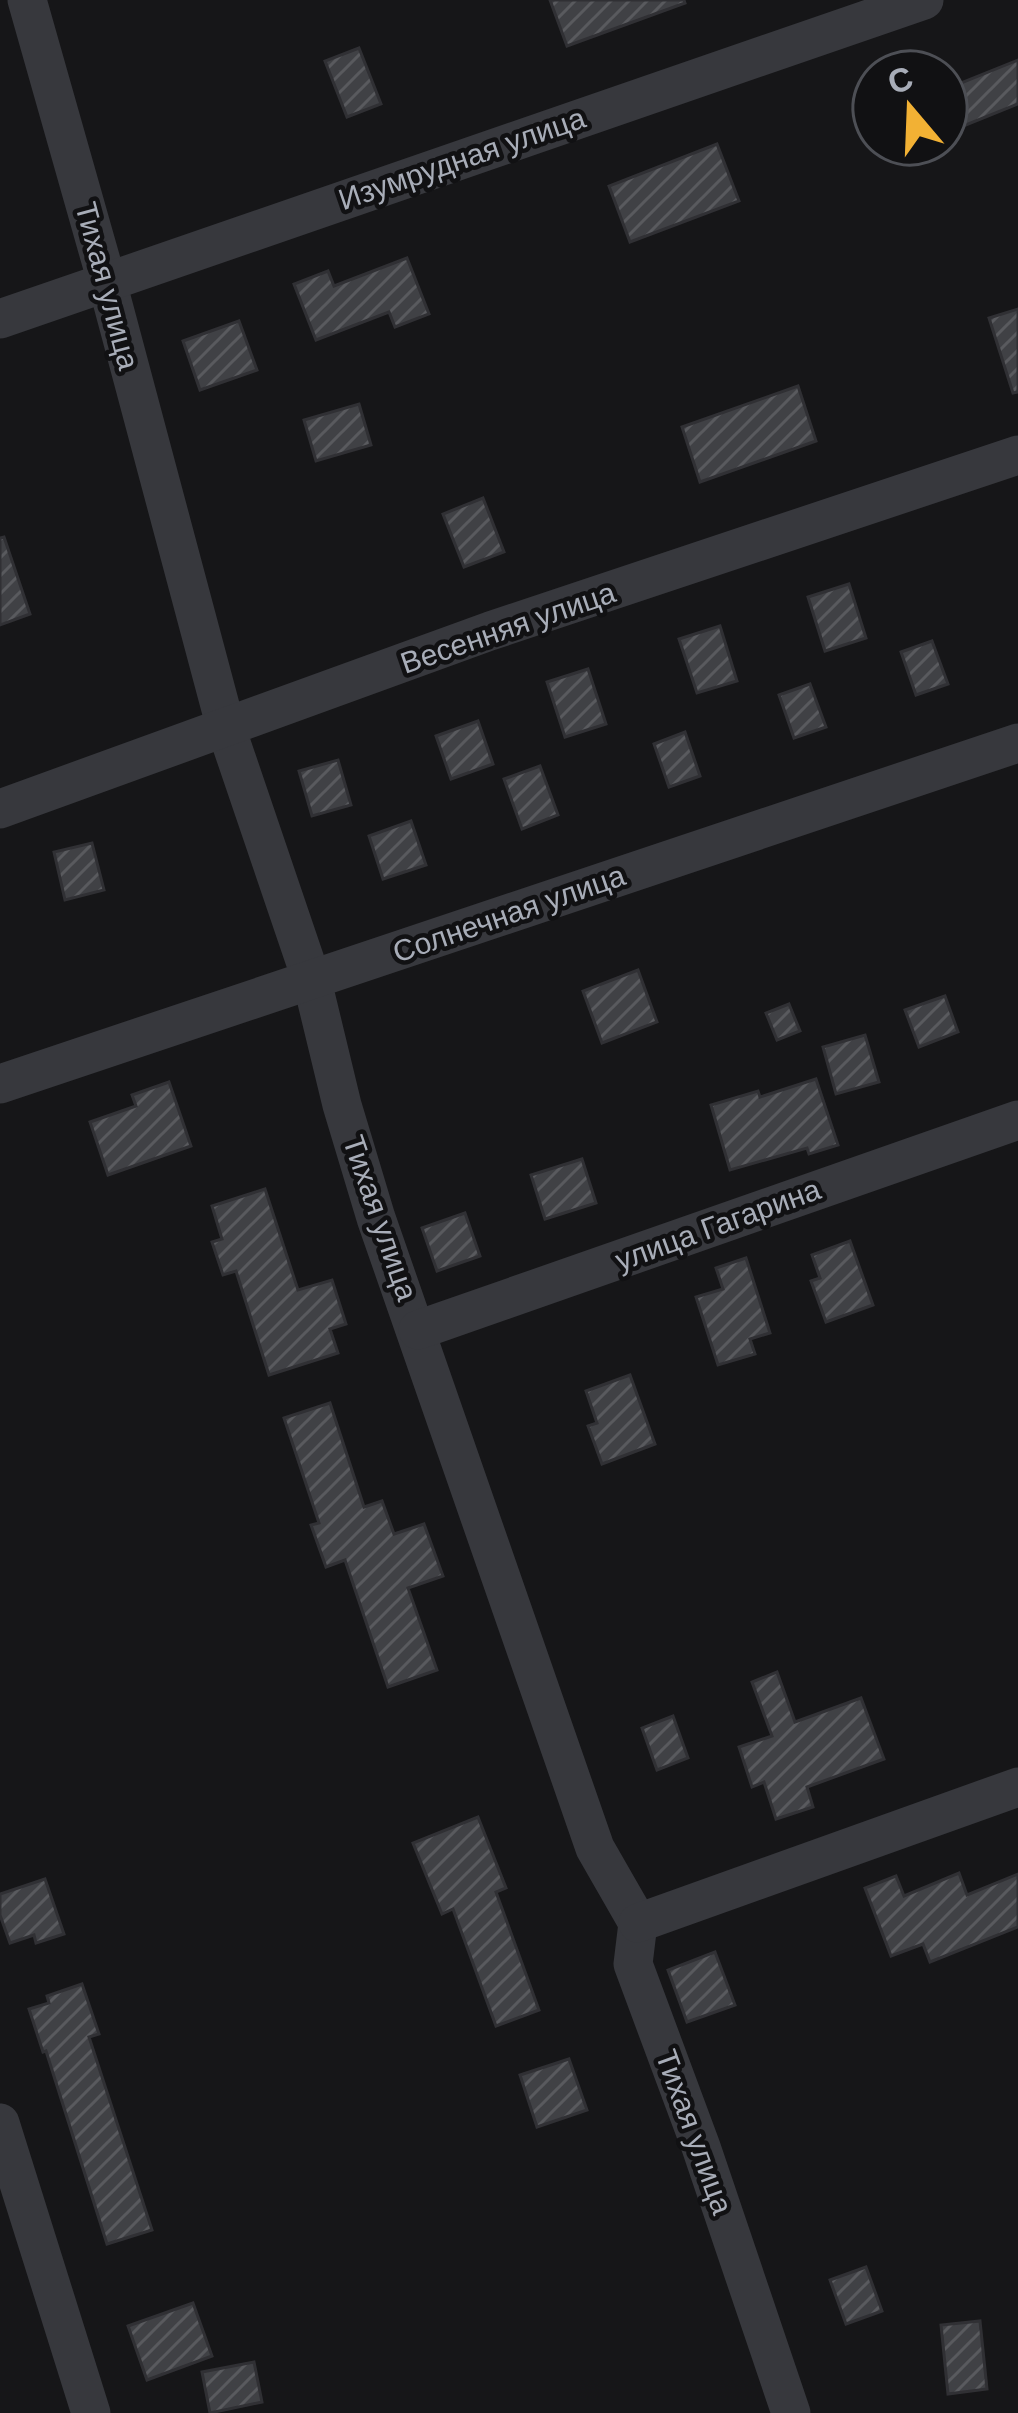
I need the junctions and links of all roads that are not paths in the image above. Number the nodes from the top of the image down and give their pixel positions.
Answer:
1 (27, 0) edge
2 (924, 0) edge
3 (107, 282) junction
4 (0, 319) edge
5 (1018, 455) edge
6 (226, 728) junction
7 (1018, 743) edge
8 (0, 809) edge
9 (312, 981) junction
10 (0, 1084) edge
11 (1018, 1120) edge
12 (418, 1330) junction
13 (1018, 1787) edge
14 (638, 1923) junction
15 (0, 2123) edge
16 (91, 2413) edge
17 (791, 2413) edge

1 - 3 street, Тихая улица
2 - 3 street, Изумрудная улица
3 - 4 street, Изумрудная улица
3 - 6 street, Тихая улица
5 - 6 street, Весенняя улица
6 - 8 street, Весенняя улица
6 - 9 street, Тихая улица
7 - 9 street, Солнечная улица
9 - 10 street, Солнечная улица
9 - 12 street, Тихая улица
11 - 12 street, улица Гагарина
12 - 14 street, Тихая улица
13 - 14 street
14 - 17 street, Тихая улица
15 - 16 street

